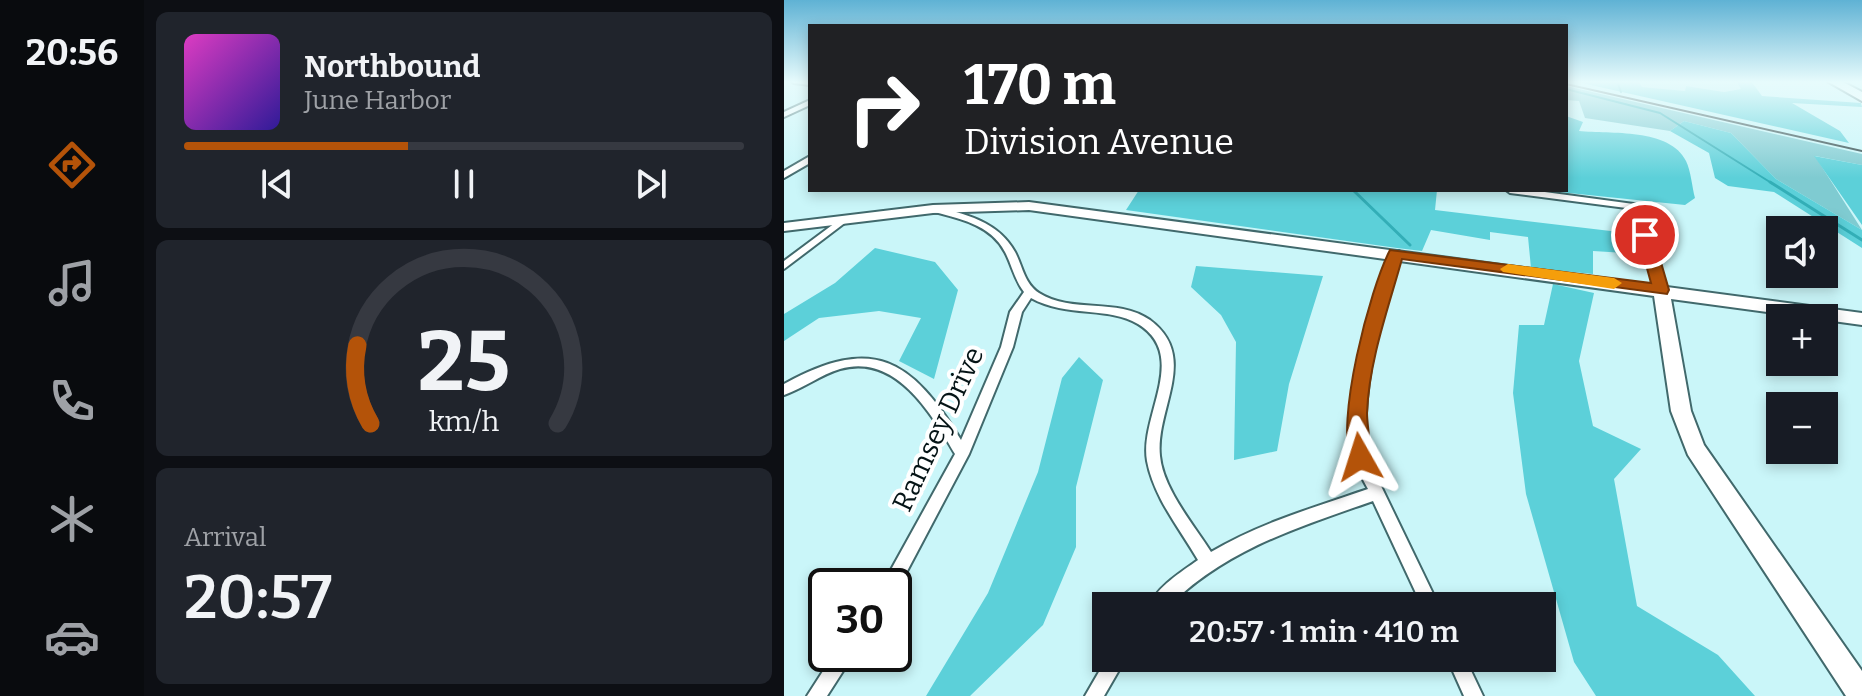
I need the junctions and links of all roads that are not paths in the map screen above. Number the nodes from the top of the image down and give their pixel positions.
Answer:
1 (808, 160) edge
2 (785, 173) edge
3 (1525, 192) edge
4 (933, 209) junction
5 (843, 220) junction
6 (784, 227) edge
7 (1395, 253) junction
8 (784, 266) edge
9 (1661, 290) junction
10 (1029, 292) junction
11 (1862, 319) edge
12 (784, 390) edge
13 (962, 454) junction
14 (1377, 493) junction
15 (1207, 560) junction
16 (900, 568) edge
17 (1172, 592) edge
18 (1424, 592) edge
19 (833, 672) edge
20 (1109, 672) edge
21 (1463, 672) edge
22 (1862, 695) edge
23 (816, 696) edge
24 (1094, 696) edge
25 (1474, 696) edge

1 - 2 street
3 - 9 street
4 - 5 street
4 - 7 street
4 - 10 street
5 - 6 street
5 - 8 street
7 - 9 street
7 - 14 street
9 - 11 street
9 - 22 street
10 - 13 street, Ramsey Drive
10 - 15 street
12 - 13 street
13 - 16 street, Ramsey Drive
14 - 15 street
14 - 18 street
15 - 17 street
19 - 23 street
20 - 24 street
21 - 25 street

